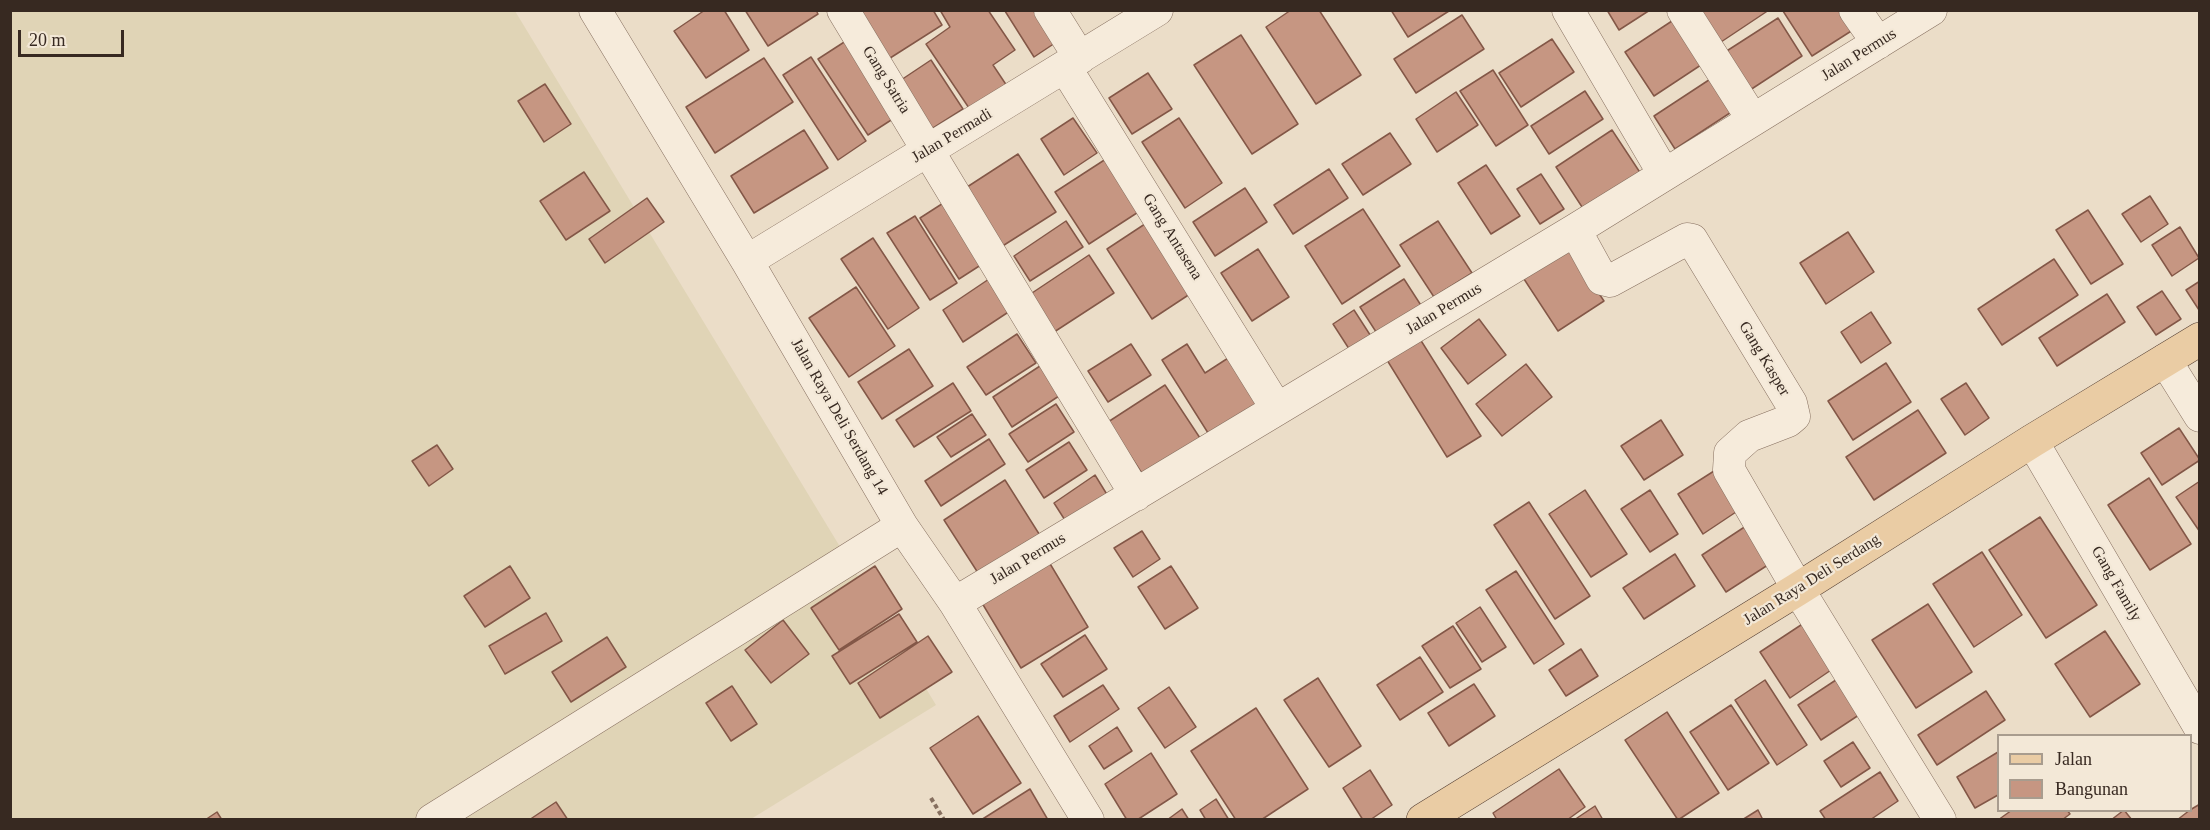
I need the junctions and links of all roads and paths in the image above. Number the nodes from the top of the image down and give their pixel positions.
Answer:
1 (595, 10) edge
2 (843, 10) edge
3 (1050, 10) edge
4 (1157, 10) edge
5 (1568, 10) edge
6 (1683, 10) edge
7 (1855, 10) edge
8 (1931, 10) edge
9 (1881, 30) edge
10 (1072, 62) junction
11 (1753, 120) junction
12 (929, 150) junction
13 (1664, 174) junction
14 (1575, 230) junction
15 (747, 261) junction
16 (2199, 339) edge
17 (2165, 360) junction
18 (1277, 409) junction
19 (2199, 416) edge
20 (2032, 441) junction
21 (1136, 495) junction
22 (902, 526) junction
23 (1798, 590) junction
24 (955, 603) junction
25 (2199, 728) edge
26 (931, 798) dead end
27 (432, 819) edge
28 (944, 819) edge
29 (1088, 819) edge
30 (1423, 819) edge
31 (1940, 819) edge

1 - 15 street, Jalan Raya Deli Serdang 14
2 - 12 street, Gang Satria
3 - 10 street, Gang Antasena
4 - 10 street, Jalan Permadi
5 - 13 street
6 - 11 street
7 - 9 street
8 - 9 street, Jalan Permus
9 - 11 street, Jalan Permus
10 - 12 street, Jalan Permadi
10 - 18 street, Gang Antasena
11 - 13 street, Jalan Permus
12 - 15 street, Jalan Permadi
12 - 21 street, Gang Satria
13 - 14 street, Jalan Permus
14 - 18 street, Jalan Permus
14 - 23 street, Gang Kasper
15 - 22 street, Jalan Raya Deli Serdang 14
16 - 17 main road, Jalan Raya Deli Serdang
17 - 19 street
17 - 20 main road, Jalan Raya Deli Serdang
18 - 21 street, Jalan Permus
20 - 23 main road, Jalan Raya Deli Serdang
20 - 25 street, Gang Family
21 - 24 street, Jalan Permus
22 - 24 street, Jalan Raya Deli Serdang 14
22 - 27 street
23 - 30 main road, Jalan Raya Deli Serdang
23 - 31 street
24 - 29 street, Jalan Raya Deli Serdang 14
26 - 28 path

